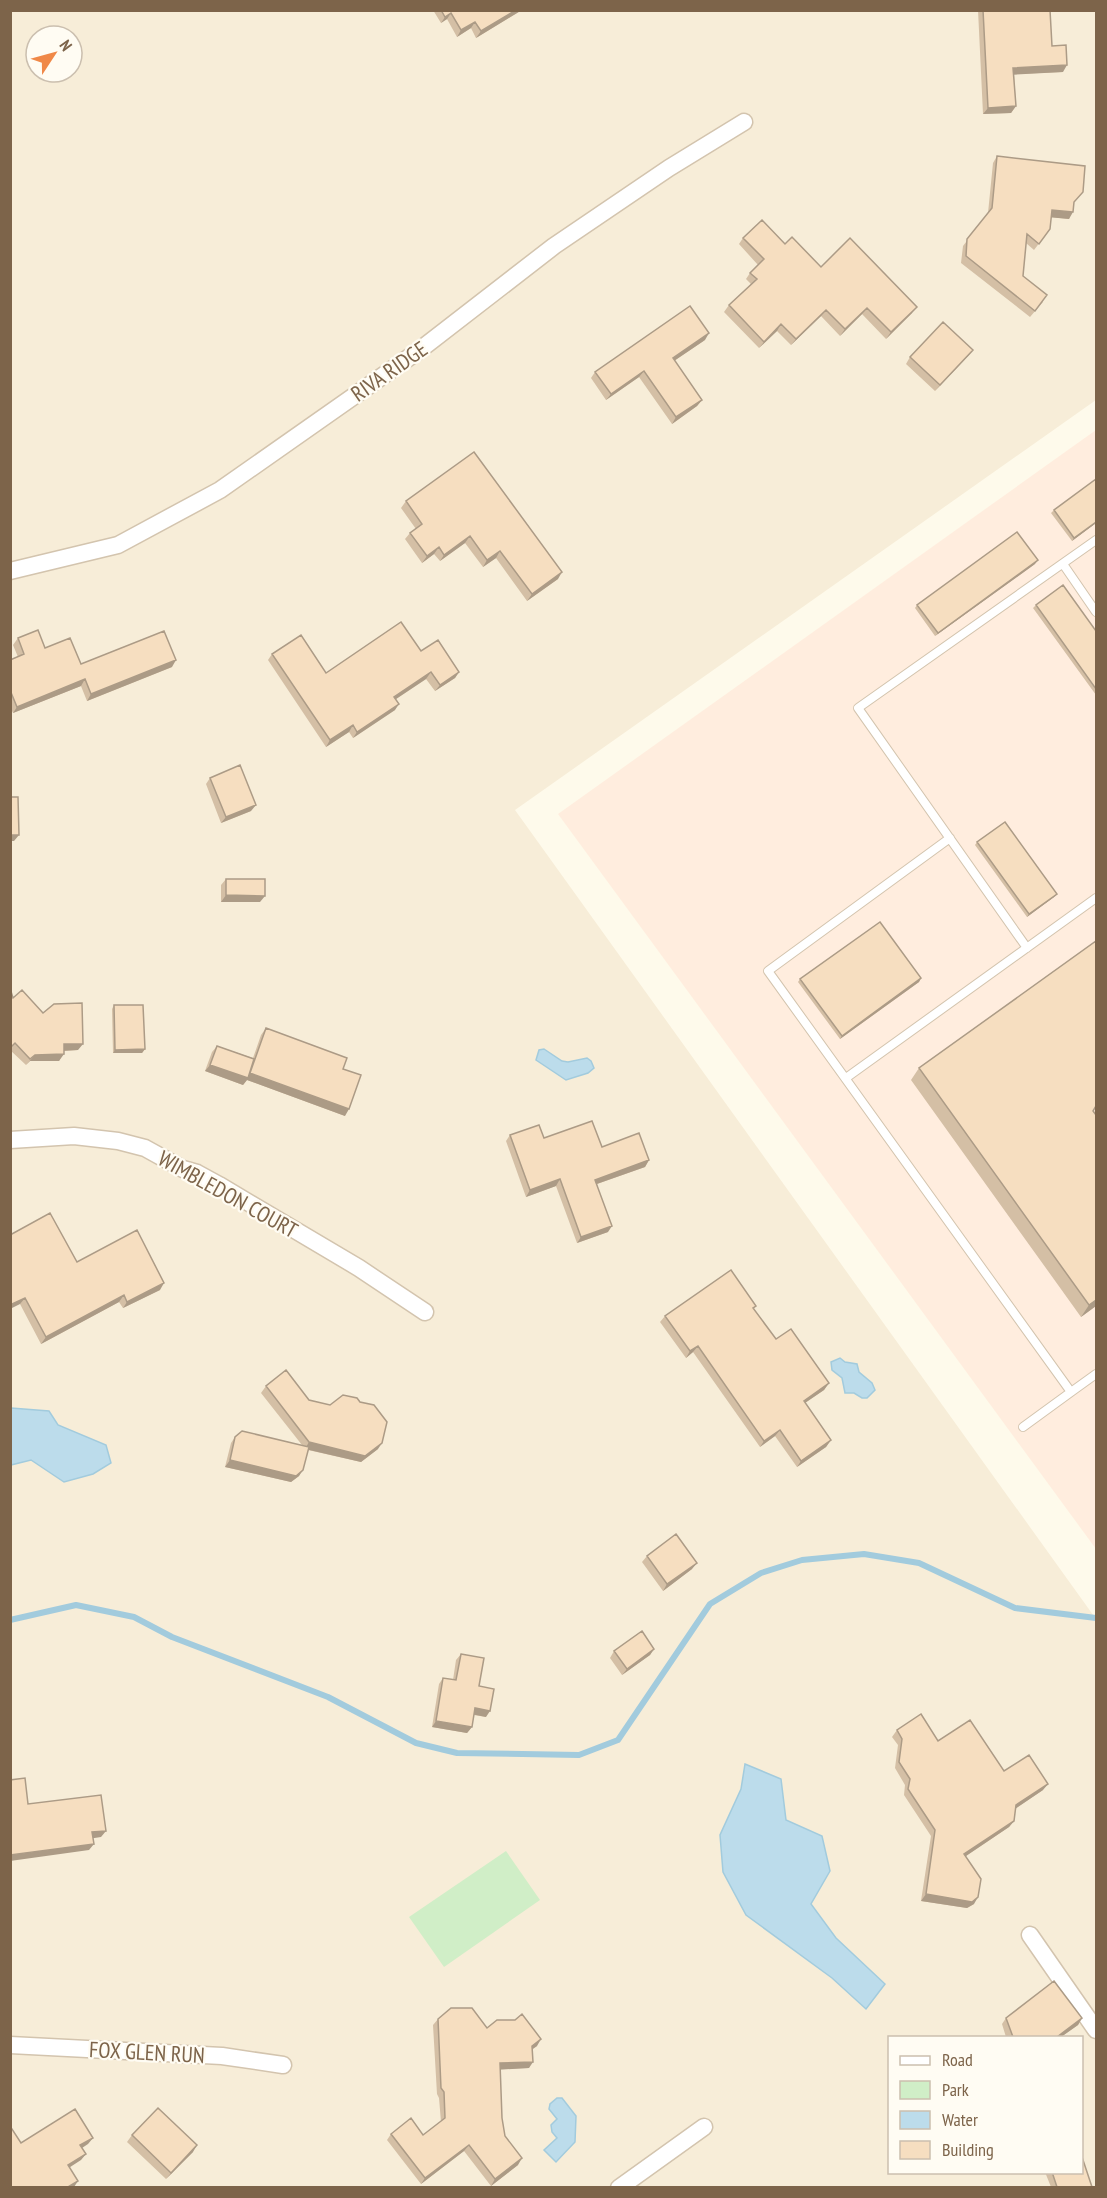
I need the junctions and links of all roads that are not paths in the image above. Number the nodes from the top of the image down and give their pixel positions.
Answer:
1 (744, 122) dead end
2 (1096, 540) edge
3 (1063, 564) junction
4 (10, 571) edge
5 (1096, 612) edge
6 (950, 838) junction
7 (1096, 898) edge
8 (1027, 948) junction
9 (846, 1078) junction
10 (10, 1140) edge
11 (425, 1312) dead end
12 (1096, 1374) edge
13 (1071, 1392) junction
14 (1023, 1427) dead end
15 (1030, 1935) dead end
16 (1096, 2030) edge
17 (10, 2045) edge
18 (283, 2065) dead end
19 (704, 2127) dead end
20 (619, 2187) edge

1 - 4 street, RIVA RIDGE
2 - 3 lane
3 - 5 lane
3 - 6 lane
6 - 8 lane
6 - 9 lane
7 - 8 lane
8 - 9 lane
9 - 13 lane
10 - 11 street, WIMBLEDON COURT
12 - 13 lane
13 - 14 lane
15 - 16 street
17 - 18 street, FOX GLEN RUN
19 - 20 street

